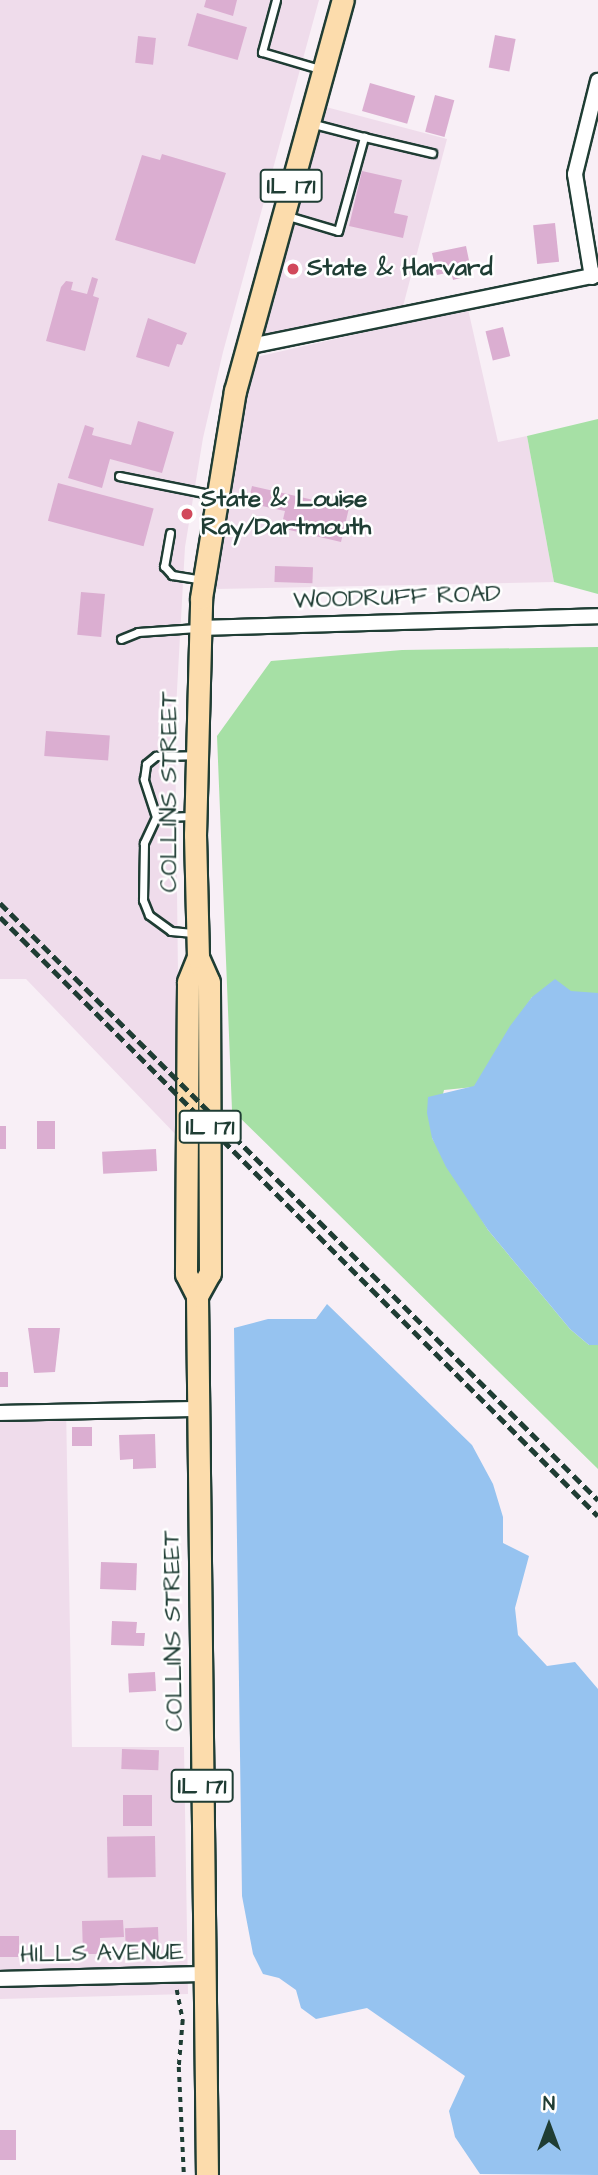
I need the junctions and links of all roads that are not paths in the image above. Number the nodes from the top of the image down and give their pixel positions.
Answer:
1 (276, 0) edge
2 (343, 0) edge
3 (324, 70) junction
4 (598, 81) edge
5 (309, 122) junction
6 (363, 137) junction
7 (432, 153) dead end
8 (284, 215) junction
9 (595, 276) edge
10 (246, 347) junction
11 (119, 476) dead end
12 (214, 496) junction
13 (170, 533) dead end
14 (203, 580) junction
15 (598, 616) edge
16 (198, 628) junction
17 (121, 639) dead end
18 (195, 755) junction
19 (195, 816) junction
20 (156, 817) junction
21 (197, 934) junction
22 (198, 1409) junction
23 (0, 1413) edge
24 (205, 1974) junction
25 (0, 1979) edge
26 (207, 2175) edge

1 - 3 lane
2 - 3 main road, IL 171
3 - 5 main road, IL 171
4 - 9 street
5 - 6 lane
5 - 8 main road, IL 171
6 - 7 lane
6 - 8 lane
8 - 10 main road, IL 171
9 - 10 street
10 - 12 main road, IL 171
11 - 12 lane
12 - 14 main road, IL 171
13 - 14 lane
14 - 16 main road, IL 171
15 - 16 street, WOODRUFF ROAD
16 - 17 lane
16 - 18 main road, COLLINS STREET / IL 171
18 - 19 main road, COLLINS STREET / IL 171
18 - 20 lane
19 - 20 lane
19 - 21 main road, COLLINS STREET / IL 171
20 - 21 lane
21 - 22 main road, COLLINS STREET / IL 171
22 - 23 street
22 - 24 main road, COLLINS STREET / IL 171
24 - 25 street, HILLS AVENUE
24 - 26 main road, COLLINS STREET / IL 171

